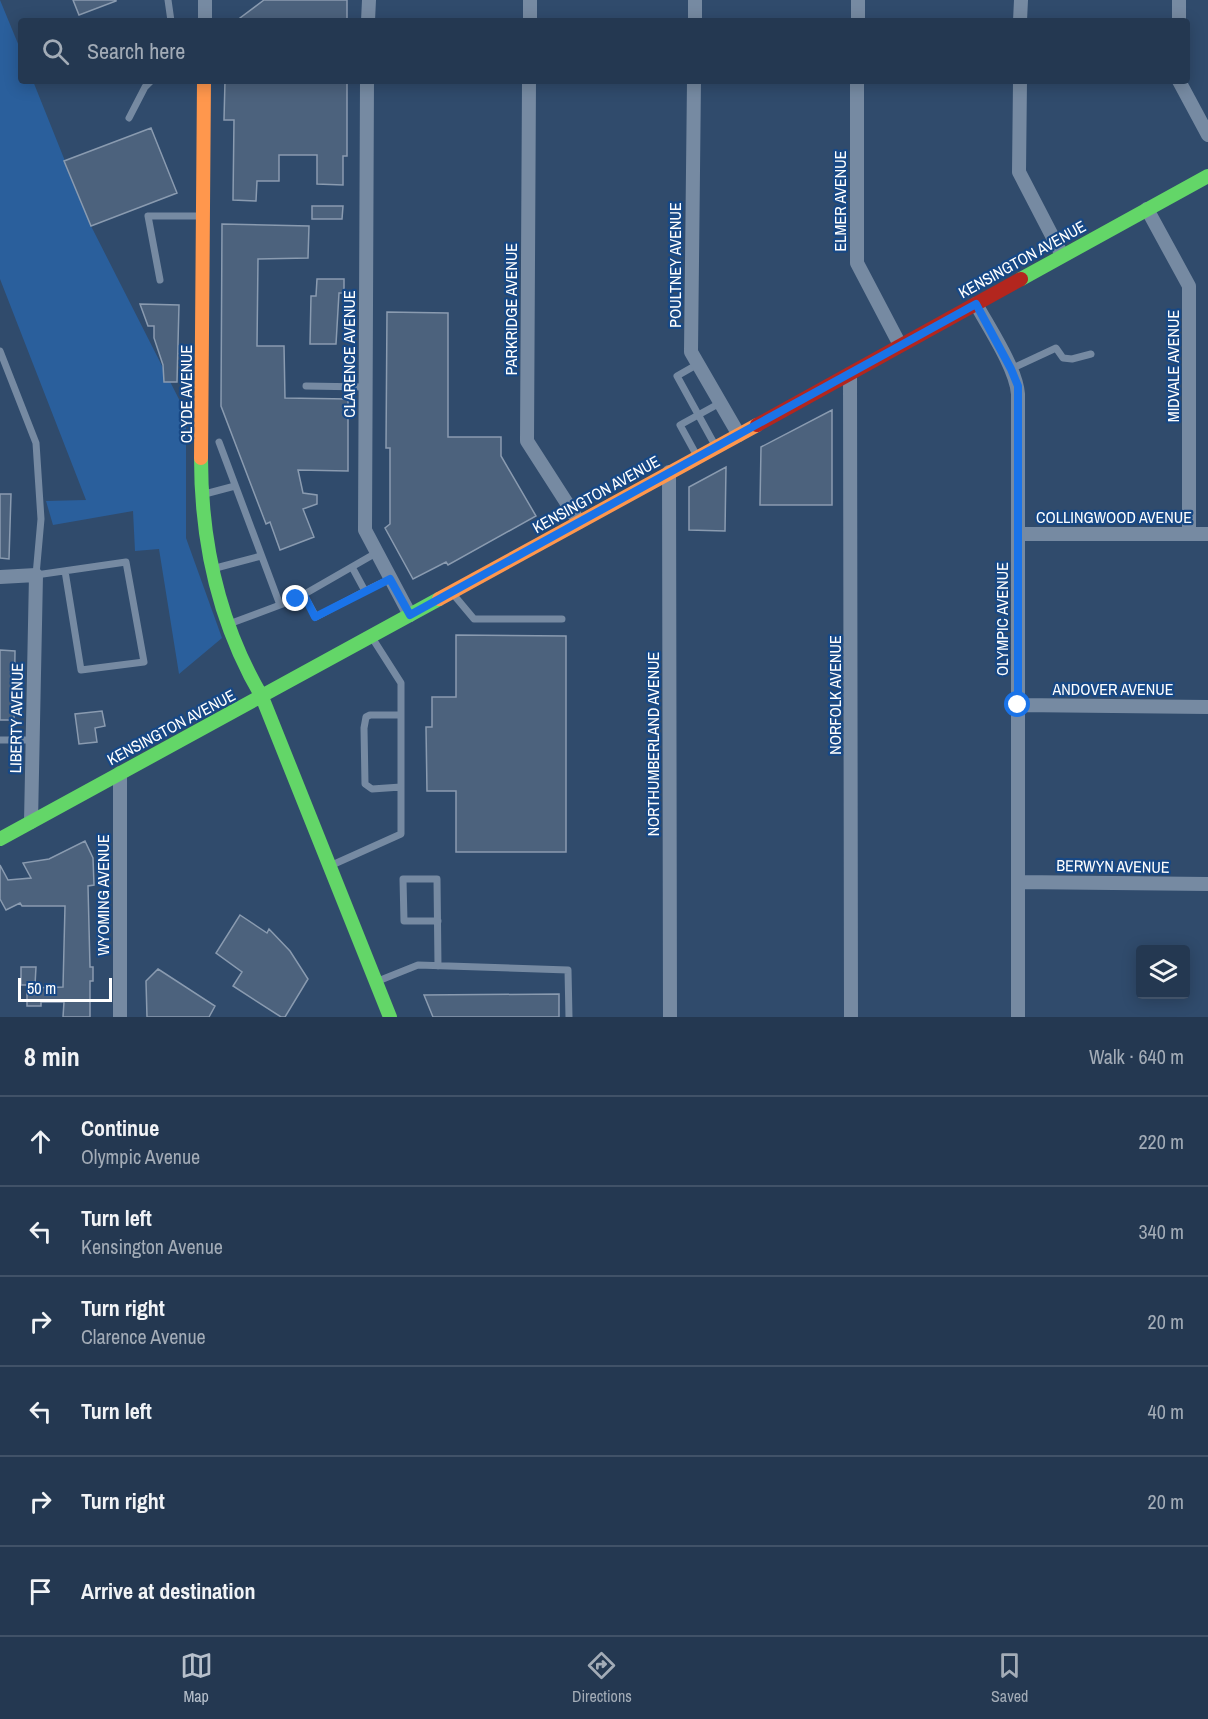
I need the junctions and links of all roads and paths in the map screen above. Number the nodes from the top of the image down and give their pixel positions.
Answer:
1 (168, 0) edge
2 (205, 0) edge
3 (369, 0) edge
4 (530, 0) edge
5 (695, 0) edge
6 (858, 0) edge
7 (1021, 0) edge
8 (1179, 0) edge
9 (171, 18) edge
10 (205, 18) edge
11 (368, 18) edge
12 (530, 18) edge
13 (695, 18) edge
14 (858, 18) edge
15 (1020, 18) edge
16 (1179, 18) edge
17 (148, 84) edge
18 (204, 84) edge
19 (368, 84) edge
20 (529, 84) edge
21 (694, 84) edge
22 (857, 84) edge
23 (1020, 84) edge
24 (1181, 84) edge
25 (129, 118) dead end
26 (1208, 135) edge
27 (1207, 180) edge
28 (1147, 209) junction
29 (204, 216) junction
30 (1062, 255) junction
31 (160, 280) dead end
32 (976, 304) junction
33 (900, 345) junction
34 (0, 352) edge
35 (1091, 354) dead end
36 (698, 364) junction
37 (1011, 369) junction
38 (850, 374) junction
39 (306, 386) dead end
40 (365, 387) junction
41 (720, 403) junction
42 (698, 415) junction
43 (739, 435) junction
44 (219, 442) dead end
45 (716, 448) junction
46 (698, 457) junction
47 (669, 472) junction
48 (235, 486) junction
49 (201, 495) junction
50 (579, 522) junction
51 (1019, 534) junction
52 (1189, 534) junction
53 (1208, 534) edge
54 (376, 553) junction
55 (261, 556) junction
56 (352, 567) junction
57 (212, 569) junction
58 (65, 571) junction
59 (36, 575) junction
60 (0, 577) edge
61 (390, 579) junction
62 (365, 591) junction
63 (452, 592) junction
64 (304, 595) junction
65 (280, 605) junction
66 (410, 615) junction
67 (562, 619) dead end
68 (227, 624) junction
69 (371, 636) junction
70 (262, 697) junction
71 (1018, 705) junction
72 (1208, 707) edge
73 (401, 715) junction
74 (0, 740) edge
75 (32, 740) junction
76 (120, 773) junction
77 (401, 787) junction
78 (31, 822) junction
79 (0, 839) edge
80 (330, 866) junction
81 (1018, 882) junction
82 (1208, 884) edge
83 (438, 921) junction
84 (438, 966) junction
85 (376, 982) junction
86 (120, 1017) edge
87 (390, 1017) edge
88 (569, 1017) edge
89 (670, 1017) edge
90 (851, 1017) edge
91 (1018, 1017) edge

1 - 9 lane
2 - 10 street
3 - 11 street
4 - 12 street
5 - 13 street
6 - 14 street
7 - 15 street
8 - 16 street
17 - 25 lane
18 - 29 street, CLYDE AVENUE
19 - 40 street, CLARENCE AVENUE
20 - 50 street, PARKRIDGE AVENUE
21 - 36 street, POULTNEY AVENUE
22 - 33 street, ELMER AVENUE
23 - 30 street
24 - 26 street
27 - 28 street, KENSINGTON AVENUE
28 - 30 street, KENSINGTON AVENUE
28 - 52 street, MIDVALE AVENUE
29 - 31 lane
29 - 49 street, CLYDE AVENUE
30 - 32 street, KENSINGTON AVENUE
32 - 33 street, KENSINGTON AVENUE
32 - 37 street, OLYMPIC AVENUE
33 - 38 street, KENSINGTON AVENUE
34 - 59 lane
35 - 37 lane
36 - 41 street, POULTNEY AVENUE
36 - 42 lane
37 - 51 street, OLYMPIC AVENUE
38 - 43 street, KENSINGTON AVENUE
38 - 90 street, NORFOLK AVENUE
39 - 40 lane
40 - 54 street, CLARENCE AVENUE
41 - 42 lane
41 - 43 street, POULTNEY AVENUE
42 - 45 lane
42 - 46 lane
43 - 45 street, KENSINGTON AVENUE
44 - 48 lane
45 - 46 street, KENSINGTON AVENUE
46 - 47 street, KENSINGTON AVENUE
47 - 50 street, KENSINGTON AVENUE
47 - 89 street, NORTHUMBERLAND AVENUE
48 - 49 lane
48 - 55 lane
49 - 57 street, CLYDE AVENUE
50 - 63 street, KENSINGTON AVENUE
51 - 52 street, COLLINGWOOD AVENUE
51 - 71 street, OLYMPIC AVENUE
52 - 53 street, COLLINGWOOD AVENUE
54 - 56 lane
54 - 61 street, CLARENCE AVENUE
55 - 57 lane
55 - 65 lane
56 - 62 lane
56 - 64 lane
57 - 68 street, CLYDE AVENUE
58 - 58 lane
58 - 59 lane
59 - 60 street
59 - 75 street, LIBERTY AVENUE
61 - 62 lane
61 - 66 street, CLARENCE AVENUE
62 - 64 lane
63 - 66 street, KENSINGTON AVENUE
63 - 67 lane
64 - 65 lane
65 - 68 lane
66 - 69 street, KENSINGTON AVENUE
68 - 70 street, CLYDE AVENUE
69 - 70 street, KENSINGTON AVENUE
69 - 73 lane
70 - 76 street, KENSINGTON AVENUE
70 - 80 street, CLYDE AVENUE
71 - 72 street, ANDOVER AVENUE
71 - 81 street, OLYMPIC AVENUE
73 - 77 lane
73 - 77 lane
74 - 75 lane
75 - 78 street, LIBERTY AVENUE
76 - 78 street, KENSINGTON AVENUE
76 - 86 street, WYOMING AVENUE
77 - 80 lane
78 - 79 street, KENSINGTON AVENUE
80 - 85 street, CLYDE AVENUE
81 - 82 street, BERWYN AVENUE
81 - 91 street, OLYMPIC AVENUE
83 - 83 lane
83 - 84 lane
84 - 85 lane
84 - 88 lane
85 - 87 street, CLYDE AVENUE

